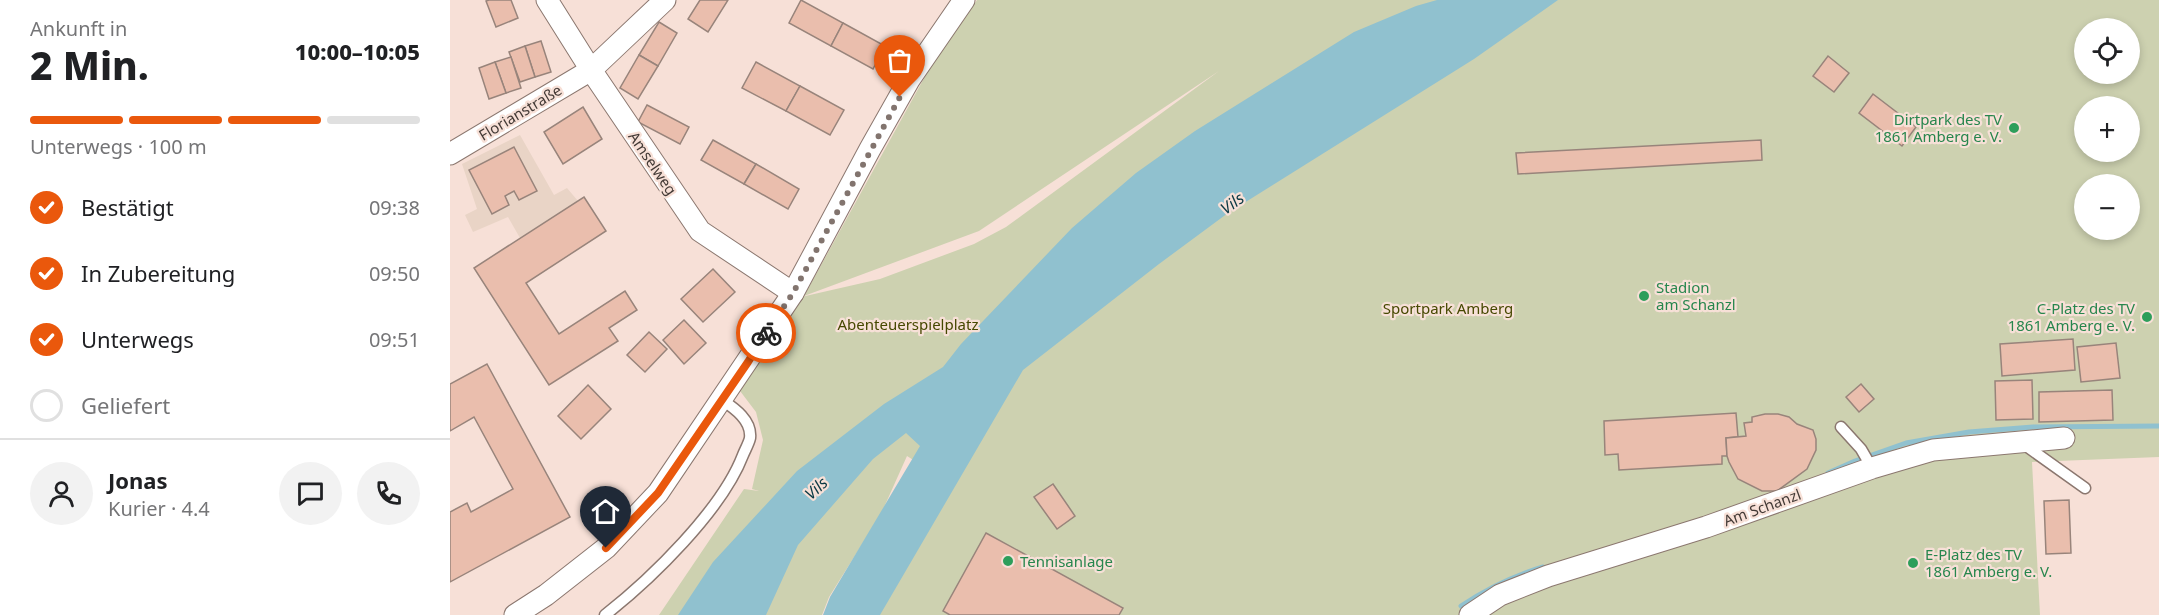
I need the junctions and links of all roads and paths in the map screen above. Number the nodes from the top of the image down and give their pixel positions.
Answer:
1 (547, 0) edge
2 (665, 0) edge
3 (964, 0) edge
4 (591, 70) junction
5 (450, 154) edge
6 (793, 293) junction
7 (722, 399) junction
8 (1841, 427) dead end
9 (2064, 438) dead end
10 (2019, 441) junction
11 (1872, 468) junction
12 (2085, 488) dead end
13 (515, 615) edge
14 (605, 615) edge
15 (1470, 615) edge

1 - 4 street, Amselweg
2 - 4 street, Florianstraße
3 - 6 street
4 - 5 street, Florianstraße
4 - 6 street, Amselweg
6 - 7 street
7 - 13 street
7 - 14 lane
8 - 11 lane
9 - 10 street, Am Schanzl
10 - 11 street, Am Schanzl
10 - 12 lane
11 - 15 street, Am Schanzl

